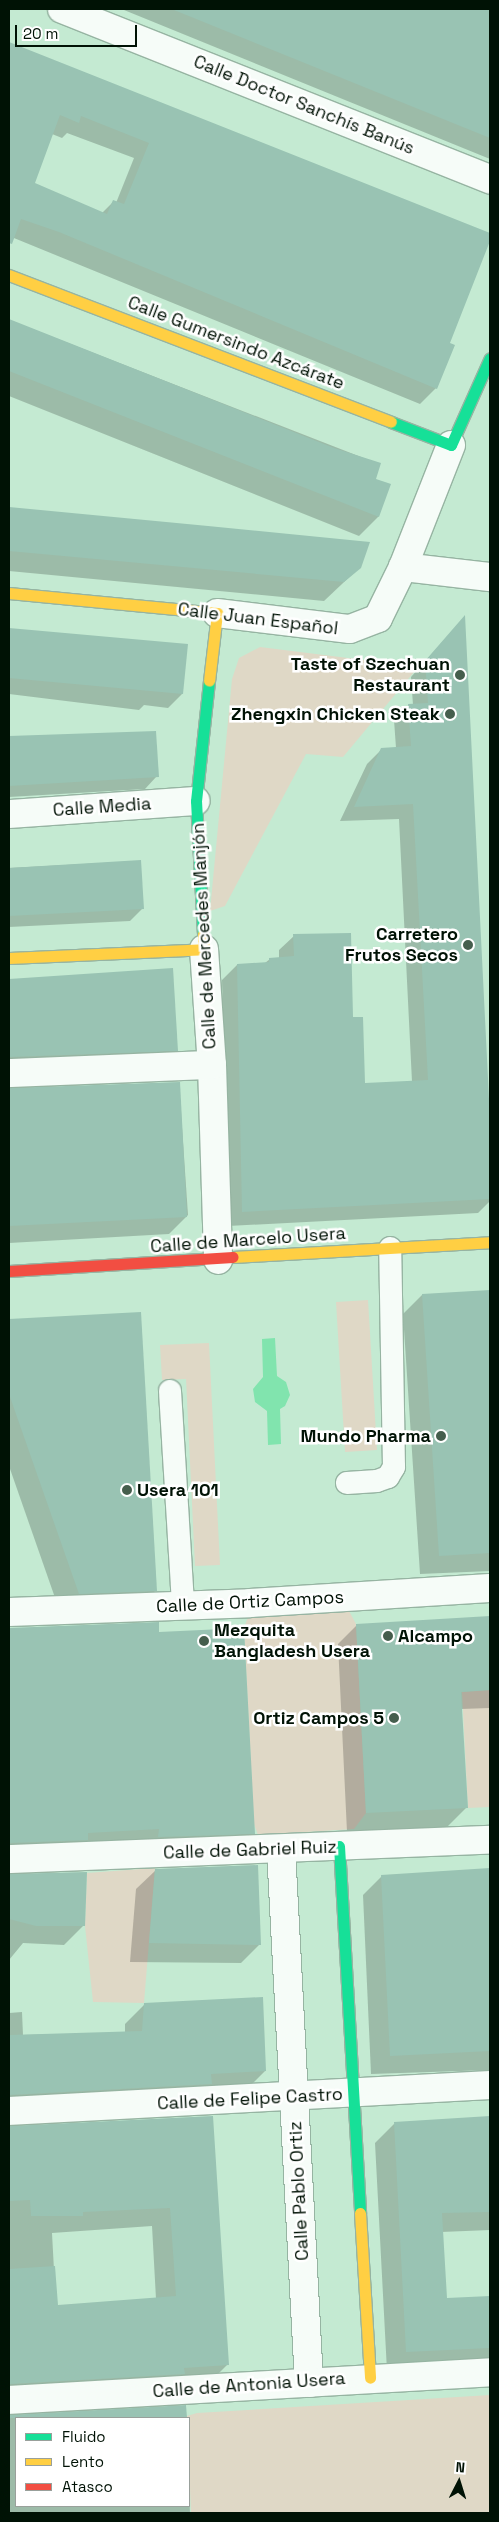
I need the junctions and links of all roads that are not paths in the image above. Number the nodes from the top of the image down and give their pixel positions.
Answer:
1 (62, 9) edge
2 (490, 179) edge
3 (9, 275) edge
4 (490, 358) edge
5 (451, 445) junction
6 (403, 567) junction
7 (490, 578) edge
8 (9, 593) edge
9 (217, 613) junction
10 (196, 800) junction
11 (9, 814) edge
12 (204, 949) junction
13 (9, 958) edge
14 (212, 1065) junction
15 (9, 1073) edge
16 (490, 1242) edge
17 (390, 1248) junction
18 (218, 1260) junction
19 (9, 1271) edge
20 (170, 1391) dead end
21 (347, 1483) dead end
22 (490, 1588) edge
23 (183, 1606) junction
24 (9, 1612) edge
25 (490, 1840) edge
26 (339, 1846) junction
27 (281, 1849) junction
28 (9, 1859) edge
29 (490, 2085) edge
30 (353, 2094) junction
31 (294, 2096) junction
32 (9, 2111) edge
33 (490, 2372) edge
34 (370, 2378) junction
35 (309, 2383) junction
36 (9, 2400) edge

1 - 2 street, Calle Doctor Sanchís Banús
3 - 5 street, Calle Gumersindo Azcárate
4 - 5 street
5 - 6 street, Calle Juan Español
6 - 7 street
6 - 9 street, Calle Juan Español
8 - 9 street, Calle Juan Español
9 - 10 street, Calle de Mercedes Manjón
10 - 11 street, Calle Media
10 - 12 street, Calle de Mercedes Manjón
12 - 13 street
12 - 14 street, Calle de Mercedes Manjón
14 - 15 street
14 - 18 street, Calle de Mercedes Manjón
16 - 17 street, Calle de Marcelo Usera
17 - 18 street, Calle de Marcelo Usera
17 - 21 lane
18 - 19 street, Calle de Marcelo Usera
20 - 23 lane
22 - 23 street, Calle de Ortiz Campos
23 - 24 street, Calle de Ortiz Campos
25 - 26 street, Calle de Gabriel Ruiz
26 - 27 street, Calle de Gabriel Ruiz
26 - 30 street
27 - 28 street, Calle de Gabriel Ruiz
27 - 31 street, Calle Pablo Ortiz
29 - 30 street, Calle de Felipe Castro
30 - 31 street, Calle de Felipe Castro
30 - 34 street
31 - 32 street, Calle de Felipe Castro
31 - 35 street, Calle Pablo Ortiz
33 - 34 street, Calle de Antonia Usera
34 - 35 street, Calle de Antonia Usera
35 - 36 street, Calle de Antonia Usera

